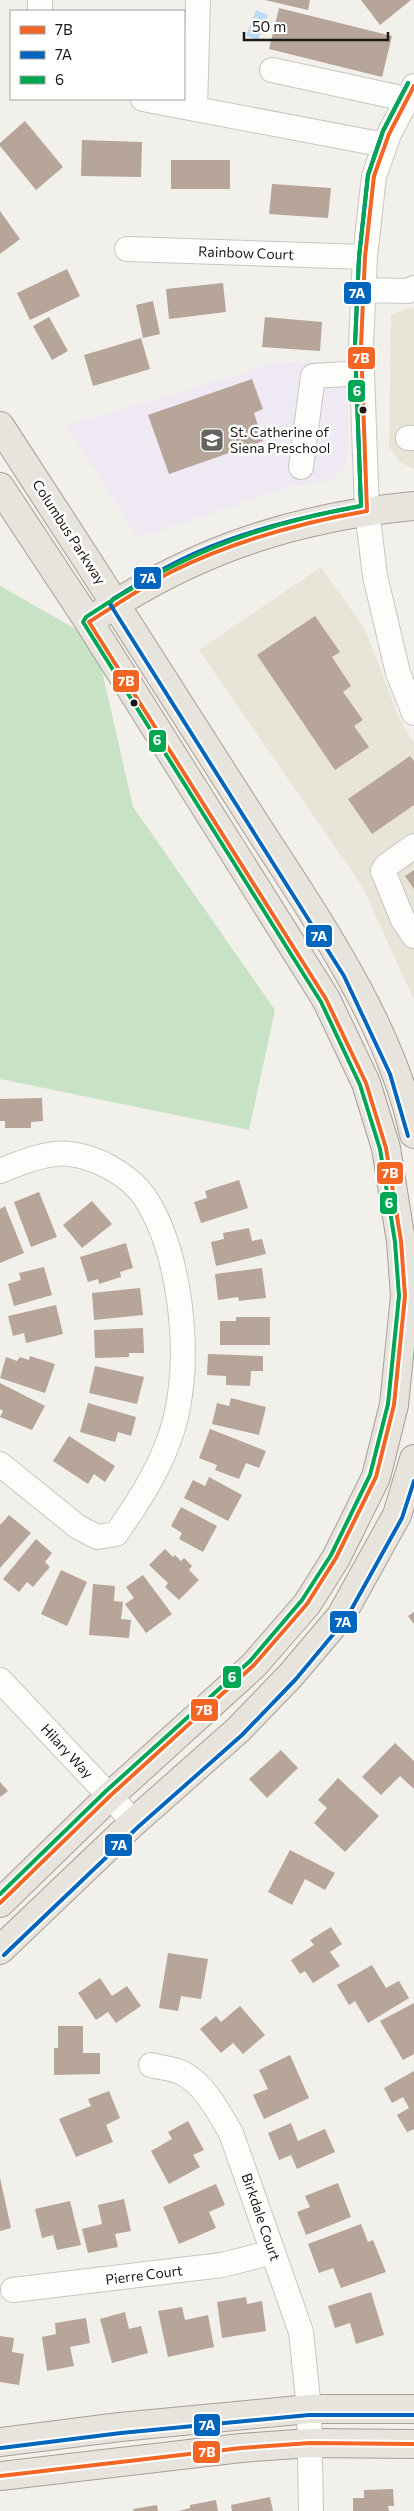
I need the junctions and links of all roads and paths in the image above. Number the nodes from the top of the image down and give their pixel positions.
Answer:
1 (198, 0) edge
2 (272, 70) dead end
3 (410, 93) edge
4 (149, 100) edge
5 (195, 109) junction
6 (385, 146) junction
7 (126, 249) dead end
8 (366, 257) junction
9 (414, 288) edge
10 (364, 290) junction
11 (362, 373) junction
12 (0, 426) edge
13 (301, 467) dead end
14 (0, 487) edge
15 (414, 506) edge
16 (367, 511) junction
17 (116, 604) junction
18 (89, 622) junction
19 (414, 713) edge
20 (414, 846) edge
21 (414, 936) edge
22 (414, 1134) edge
23 (0, 1170) edge
24 (414, 1459) edge
25 (0, 1464) edge
26 (0, 1680) edge
27 (110, 1796) junction
28 (134, 1822) junction
29 (0, 1903) edge
30 (0, 1950) edge
31 (151, 2066) dead end
32 (273, 2252) junction
33 (13, 2290) dead end
34 (309, 2409) junction
35 (414, 2409) edge
36 (0, 2442) edge
37 (310, 2443) junction
38 (414, 2444) edge
39 (0, 2476) edge
40 (311, 2511) edge

1 - 5 street
2 - 3 street
3 - 6 street
4 - 5 street
5 - 6 street
6 - 8 street
7 - 8 street, Rainbow Court
8 - 10 street
9 - 10 street
10 - 11 street
11 - 13 street
11 - 16 street
12 - 17 main road, Columbus Parkway
14 - 18 main road
15 - 16 main road
16 - 17 main road
16 - 19 street
17 - 18 main road
17 - 22 main road, Columbus Parkway
18 - 27 main road
20 - 21 street
23 - 25 street
24 - 28 main road
26 - 27 street, Hilary Way
27 - 28 street, Hilary Way
27 - 29 main road
28 - 30 main road
31 - 32 street, Birkdale Court
32 - 33 street, Pierre Court
32 - 34 street, Birkdale Court
34 - 35 main road
34 - 36 main road
34 - 37 street, Birkdale Court
37 - 38 main road
37 - 39 main road
37 - 40 street, Birkdale Court

